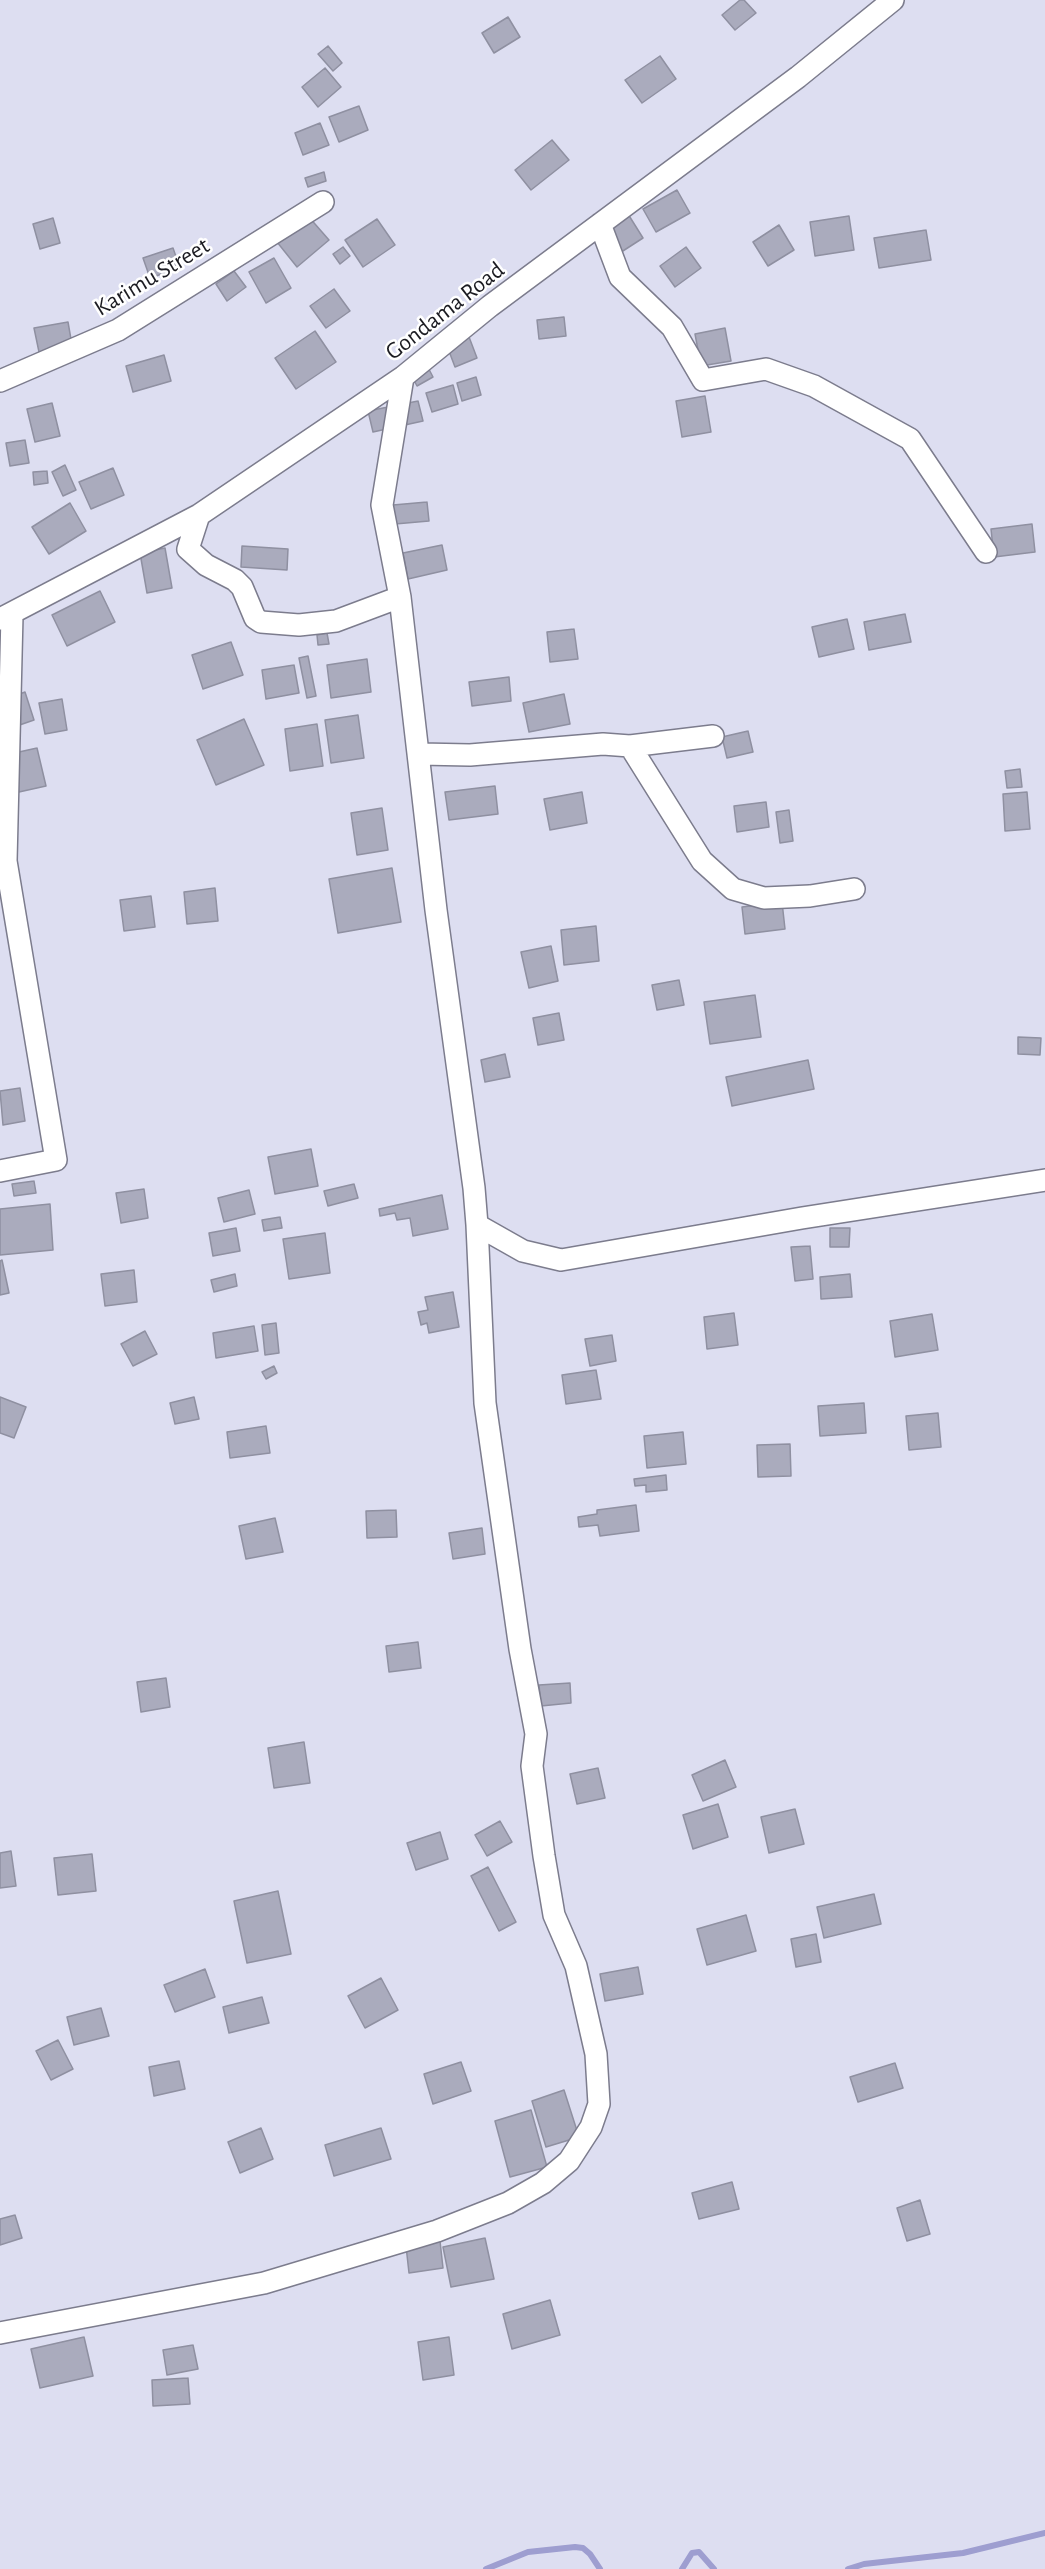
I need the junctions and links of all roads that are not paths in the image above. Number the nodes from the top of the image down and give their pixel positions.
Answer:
1 (893, 0) edge
2 (323, 202) dead end
3 (600, 224) junction
4 (403, 376) junction
5 (0, 381) edge
6 (200, 515) junction
7 (986, 552) dead end
8 (400, 597) junction
9 (6, 617) edge
10 (713, 736) dead end
11 (630, 746) junction
12 (420, 754) junction
13 (854, 889) dead end
14 (0, 1172) edge
15 (1045, 1180) edge
16 (477, 1225) junction
17 (0, 2333) edge

1 - 3 street, Gondama Road
2 - 5 street, Karimu Street
3 - 4 street, Gondama Road
3 - 7 street
4 - 6 street, Gondama Road
4 - 8 street
6 - 8 street
6 - 9 street, Gondama Road
8 - 12 street
9 - 14 street
10 - 11 street
11 - 12 street
11 - 13 street
12 - 16 street
15 - 16 street
16 - 17 street

